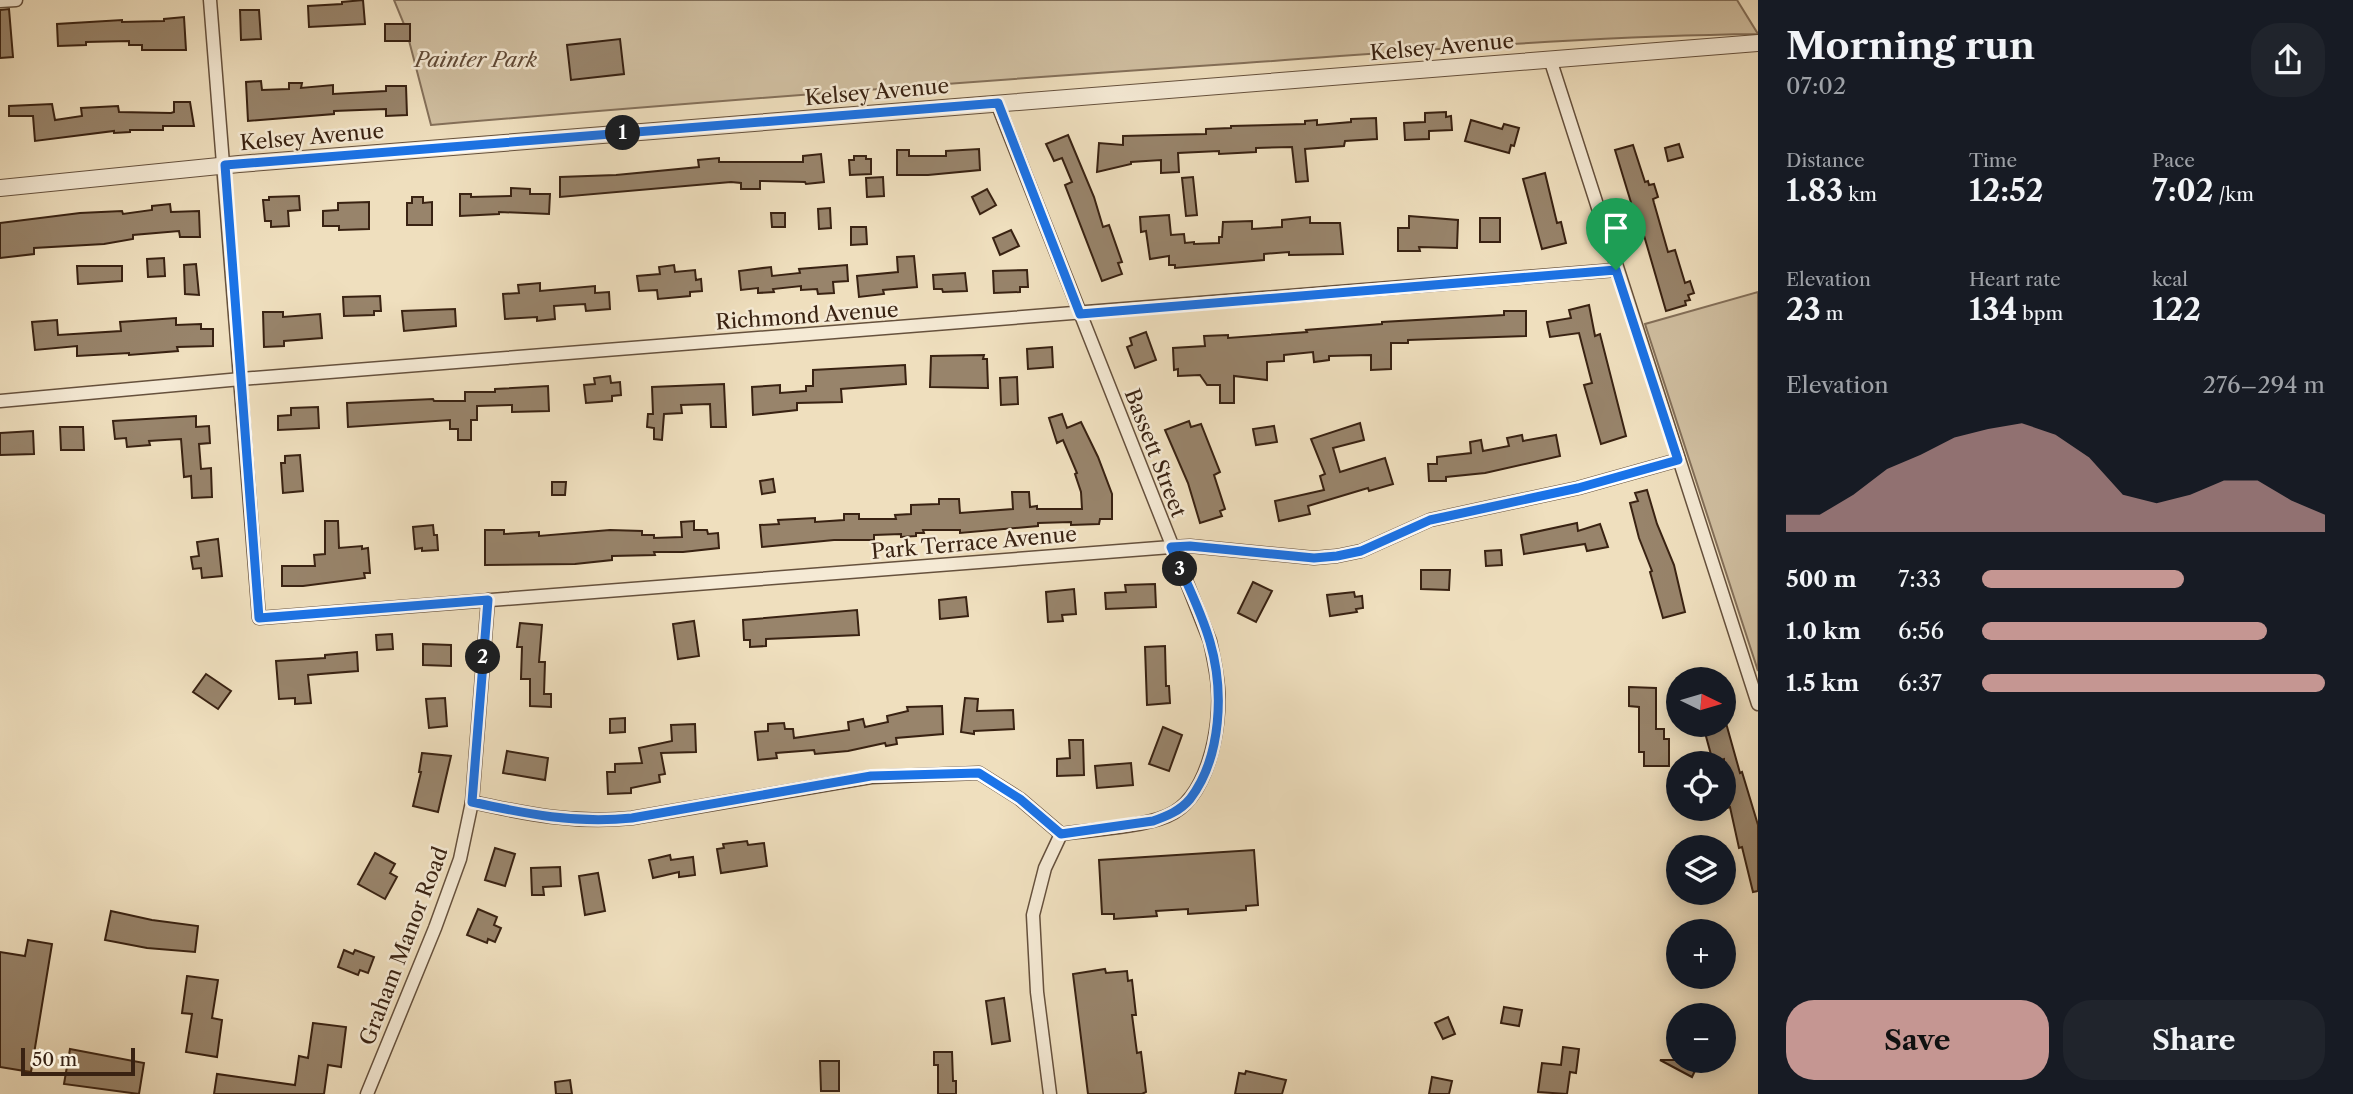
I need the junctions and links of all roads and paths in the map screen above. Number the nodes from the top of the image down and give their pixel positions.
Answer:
1 (16, 0) edge
2 (210, 0) edge
3 (0, 1) edge
4 (1758, 43) edge
5 (1550, 59) junction
6 (998, 103) junction
7 (225, 165) junction
8 (0, 188) edge
9 (1616, 270) junction
10 (1080, 314) junction
11 (241, 379) junction
12 (0, 401) edge
13 (1678, 460) junction
14 (1171, 547) junction
15 (488, 600) junction
16 (1758, 704) edge
17 (472, 802) junction
18 (1061, 834) junction
19 (367, 1094) edge
20 (1050, 1094) edge

1 - 3 street
2 - 7 street
4 - 5 street, Kelsey Avenue
5 - 6 street, Kelsey Avenue
5 - 9 street
6 - 7 street, Kelsey Avenue
6 - 10 street, Bassett Street
7 - 8 street, Kelsey Avenue
7 - 11 street
9 - 10 street, Richmond Avenue
9 - 13 street
10 - 11 street, Richmond Avenue
10 - 14 street, Bassett Street
11 - 12 street, Richmond Avenue
11 - 15 street, Park Terrace Avenue
13 - 14 street, Park Terrace Avenue
13 - 16 street
14 - 15 street, Park Terrace Avenue
14 - 18 street, Bassett Street
15 - 17 street, Graham Manor Road
17 - 18 street
17 - 19 street, Graham Manor Road
18 - 20 street

